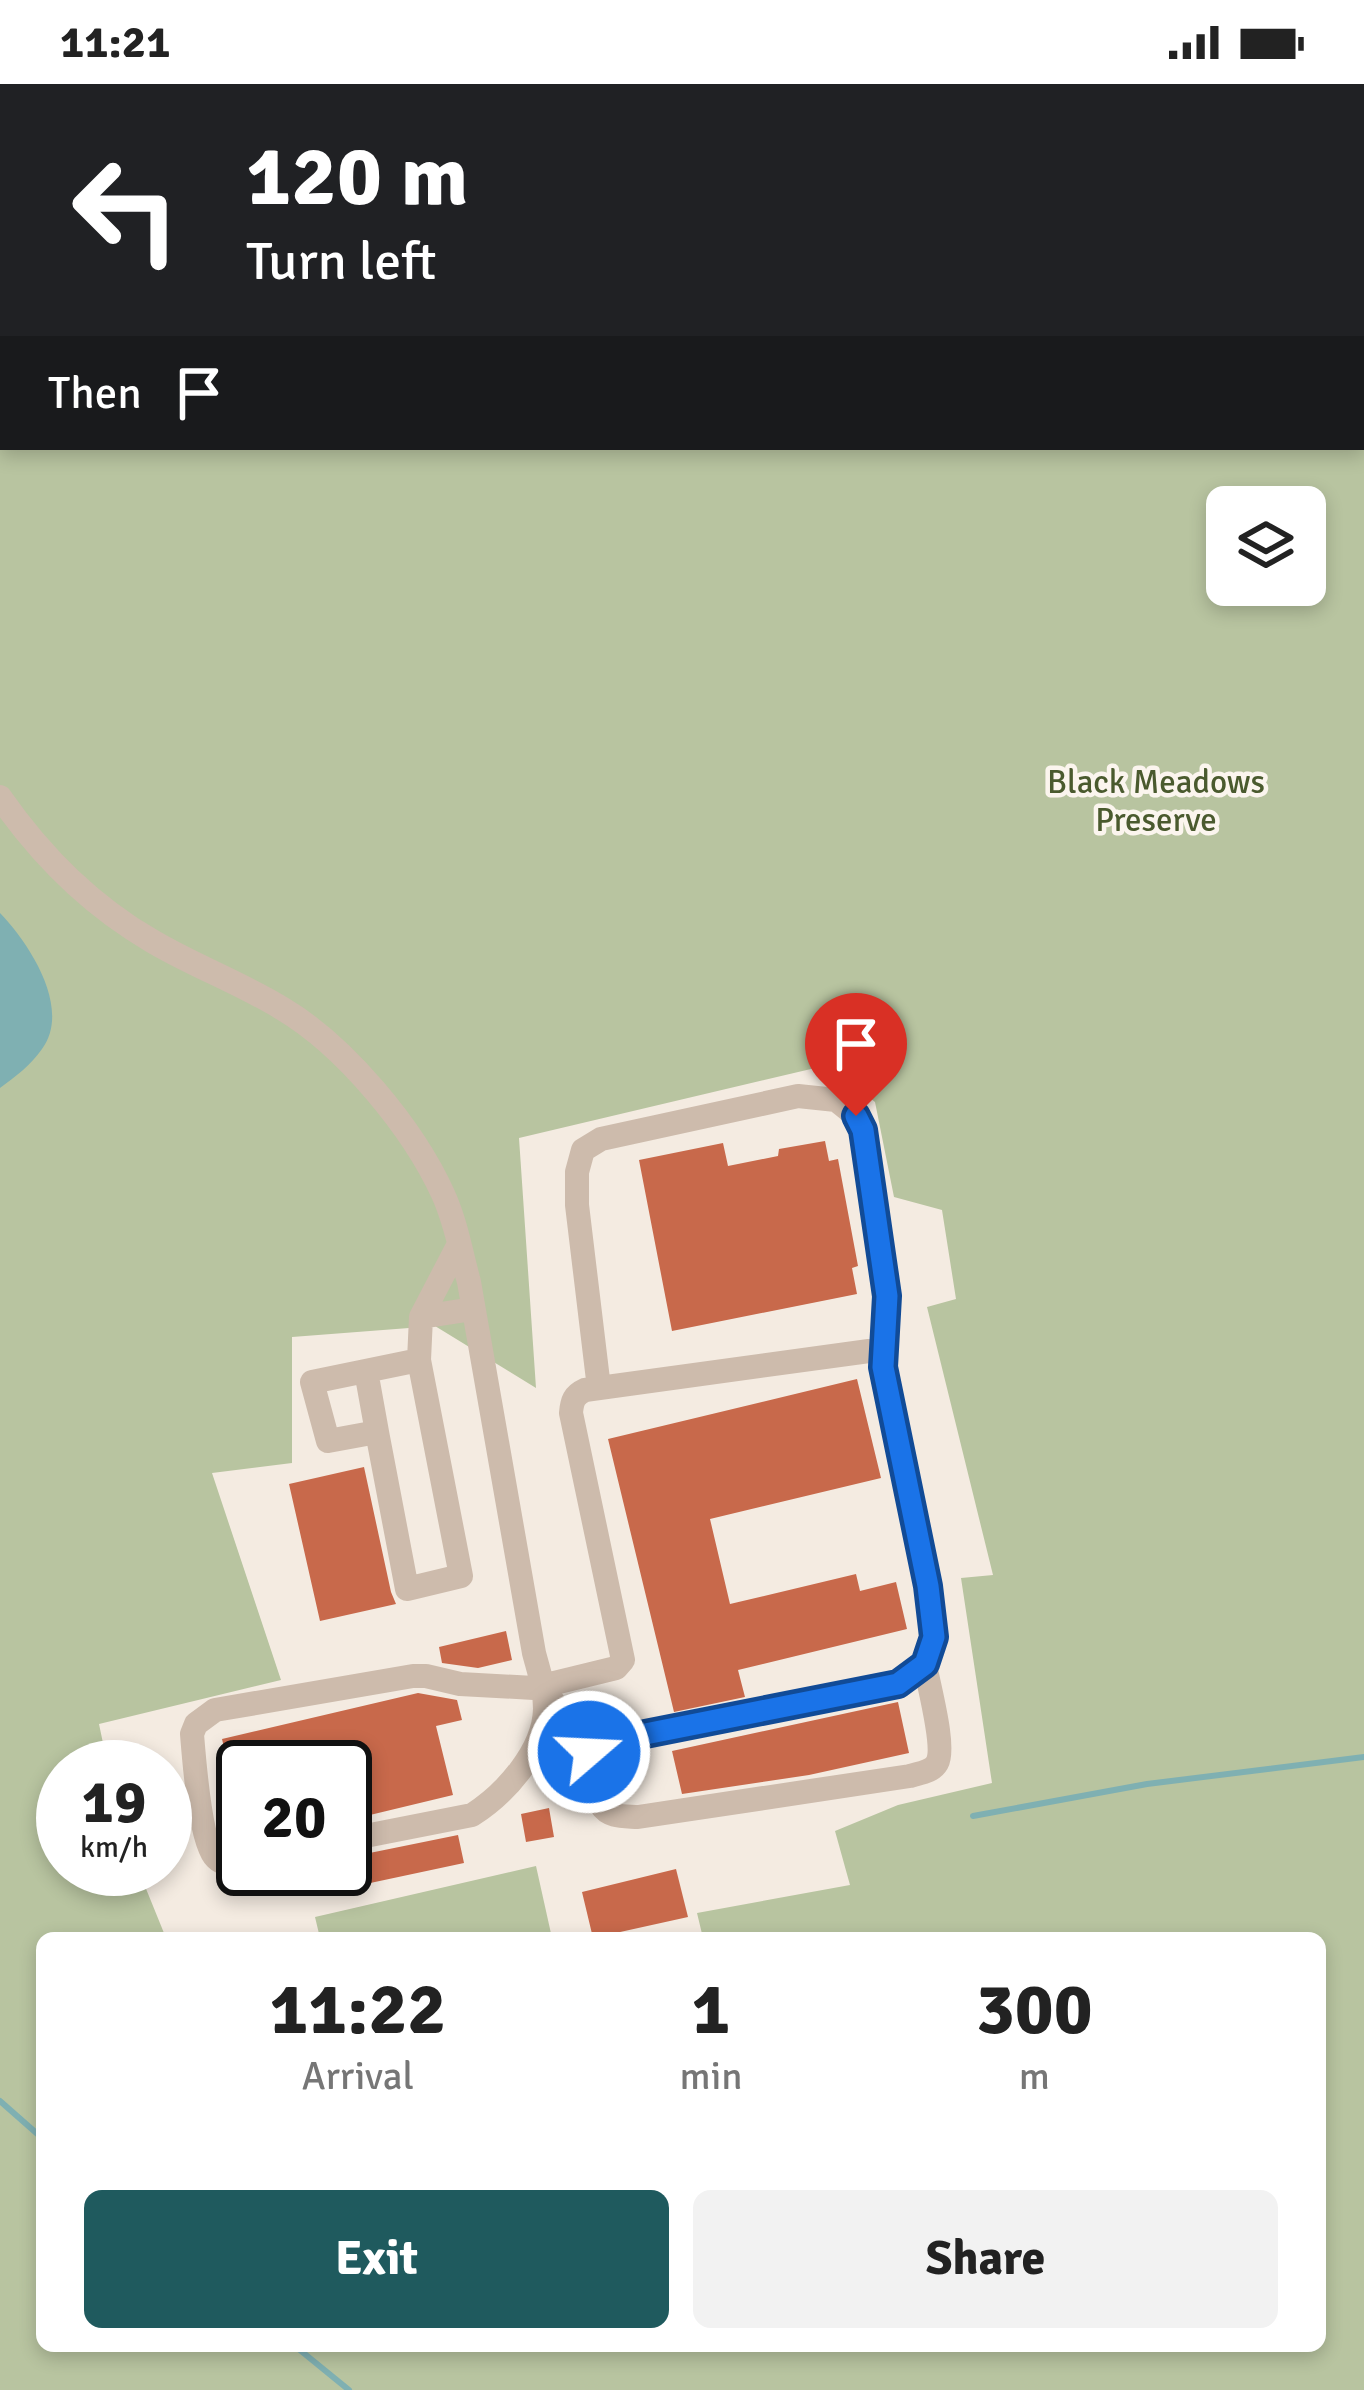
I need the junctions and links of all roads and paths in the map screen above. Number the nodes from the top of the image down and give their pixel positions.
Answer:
1 (0, 797) edge
2 (459, 1244) junction
3 (473, 1309) junction
4 (421, 1317) junction
5 (884, 1354) junction
6 (418, 1360) junction
7 (366, 1371) junction
8 (599, 1388) junction
9 (376, 1432) junction
10 (925, 1664) junction
11 (544, 1687) junction
12 (588, 1738) junction
13 (372, 1835) edge
14 (216, 1857) edge

1 - 2 street
2 - 3 street
2 - 4 street
3 - 4 street
3 - 11 street
4 - 6 street
5 - 8 street
5 - 8 street
5 - 10 street
6 - 7 street
6 - 9 street
7 - 9 street
7 - 9 street
8 - 11 street
10 - 12 street
10 - 12 street
11 - 12 street
11 - 13 street
11 - 14 street

